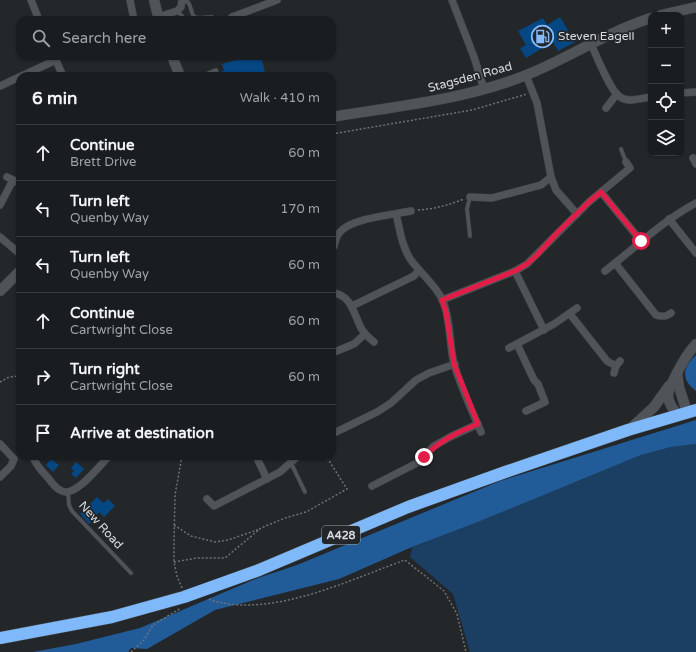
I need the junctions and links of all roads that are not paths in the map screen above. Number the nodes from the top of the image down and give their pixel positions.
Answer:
1 (31, 0) edge
2 (130, 0) edge
3 (154, 0) edge
4 (277, 0) edge
5 (452, 0) edge
6 (182, 1) edge
7 (696, 7) edge
8 (177, 11) junction
9 (674, 12) edge
10 (37, 16) edge
11 (133, 16) edge
12 (158, 16) edge
13 (166, 16) edge
14 (182, 16) edge
15 (193, 16) edge
16 (235, 16) edge
17 (648, 19) edge
18 (591, 44) junction
19 (51, 60) edge
20 (56, 60) edge
21 (174, 60) edge
22 (28, 72) edge
23 (61, 72) edge
24 (178, 72) edge
25 (526, 75) junction
26 (16, 78) edge
27 (0, 86) edge
28 (484, 89) junction
29 (696, 92) edge
30 (684, 93) edge
31 (617, 94) junction
32 (648, 97) edge
33 (606, 108) dead end
34 (336, 116) edge
35 (620, 149) dead end
36 (626, 162) joint
37 (551, 177) junction
38 (13, 180) edge
39 (601, 192) junction
40 (470, 197) joint
41 (696, 203) edge
42 (0, 205) edge
43 (411, 211) road end
44 (396, 214) junction
45 (577, 214) junction
46 (670, 219) junction
47 (336, 234) edge
48 (470, 236) dead end
49 (0, 237) edge
50 (641, 241) junction
51 (16, 251) edge
52 (696, 253) edge
53 (615, 264) junction
54 (420, 270) junction
55 (515, 271) junction
56 (605, 271) dead end
57 (16, 275) edge
58 (0, 292) edge
59 (336, 293) edge
60 (442, 300) junction
61 (352, 306) junction
62 (577, 308) dead end
63 (671, 313) dead end
64 (570, 314) junction
65 (544, 330) junction
66 (365, 334) junction
67 (374, 342) dead end
68 (517, 344) junction
69 (696, 344) edge
70 (510, 348) dead end
71 (336, 351) edge
72 (454, 364) junction
73 (614, 373) dead end
74 (677, 373) junction
75 (669, 385) junction
76 (526, 411) dead end
77 (687, 412) edge
78 (478, 424) junction
79 (628, 430) junction
80 (336, 432) edge
81 (481, 432) dead end
82 (0, 444) edge
83 (34, 460) edge
84 (105, 460) edge
85 (258, 460) edge
86 (294, 460) edge
87 (291, 463) junction
88 (0, 477) edge
89 (267, 480) junction
90 (372, 486) dead end
91 (68, 492) junction
92 (305, 492) dead end
93 (207, 499) dead end
94 (131, 573) dead end
95 (0, 638) edge

1 - 10 street
2 - 11 street
3 - 12 street
4 - 16 street
5 - 28 street
6 - 8 street
6 - 15 lane
7 - 9 street
8 - 13 street
8 - 14 lane
17 - 18 street, Stagsden Road
18 - 25 street, Stagsden Road
18 - 31 street
19 - 22 street
20 - 23 street
21 - 24 street
25 - 28 street, Stagsden Road
25 - 37 street
26 - 27 street
28 - 34 street, Stagsden Road
29 - 30 street
31 - 32 street
31 - 33 street
35 - 36 lane
36 - 39 street
37 - 40 street
37 - 45 street
38 - 42 street
39 - 45 street
39 - 50 street
40 - 48 lane
41 - 46 street
43 - 44 street
44 - 47 street
44 - 54 street
45 - 55 street
46 - 50 street
46 - 52 street
49 - 51 street
50 - 53 street
53 - 56 street
53 - 63 street
54 - 60 street
54 - 61 street
55 - 60 street
55 - 65 street
57 - 58 street
59 - 61 street
60 - 72 street
61 - 66 street
62 - 64 street
64 - 65 street
64 - 73 street
65 - 68 street
66 - 67 street
66 - 71 street
68 - 70 street
68 - 76 street
69 - 74 street
72 - 78 street
72 - 80 street
74 - 75 street
74 - 77 street
75 - 77 street
75 - 79 street
77 - 79 highway, A428
78 - 81 street
78 - 90 street
79 - 95 highway, A428
82 - 88 street
83 - 91 street
84 - 91 street, New Road
85 - 89 street
86 - 87 street
87 - 89 street
87 - 92 lane
89 - 93 street
91 - 94 lane, New Road

